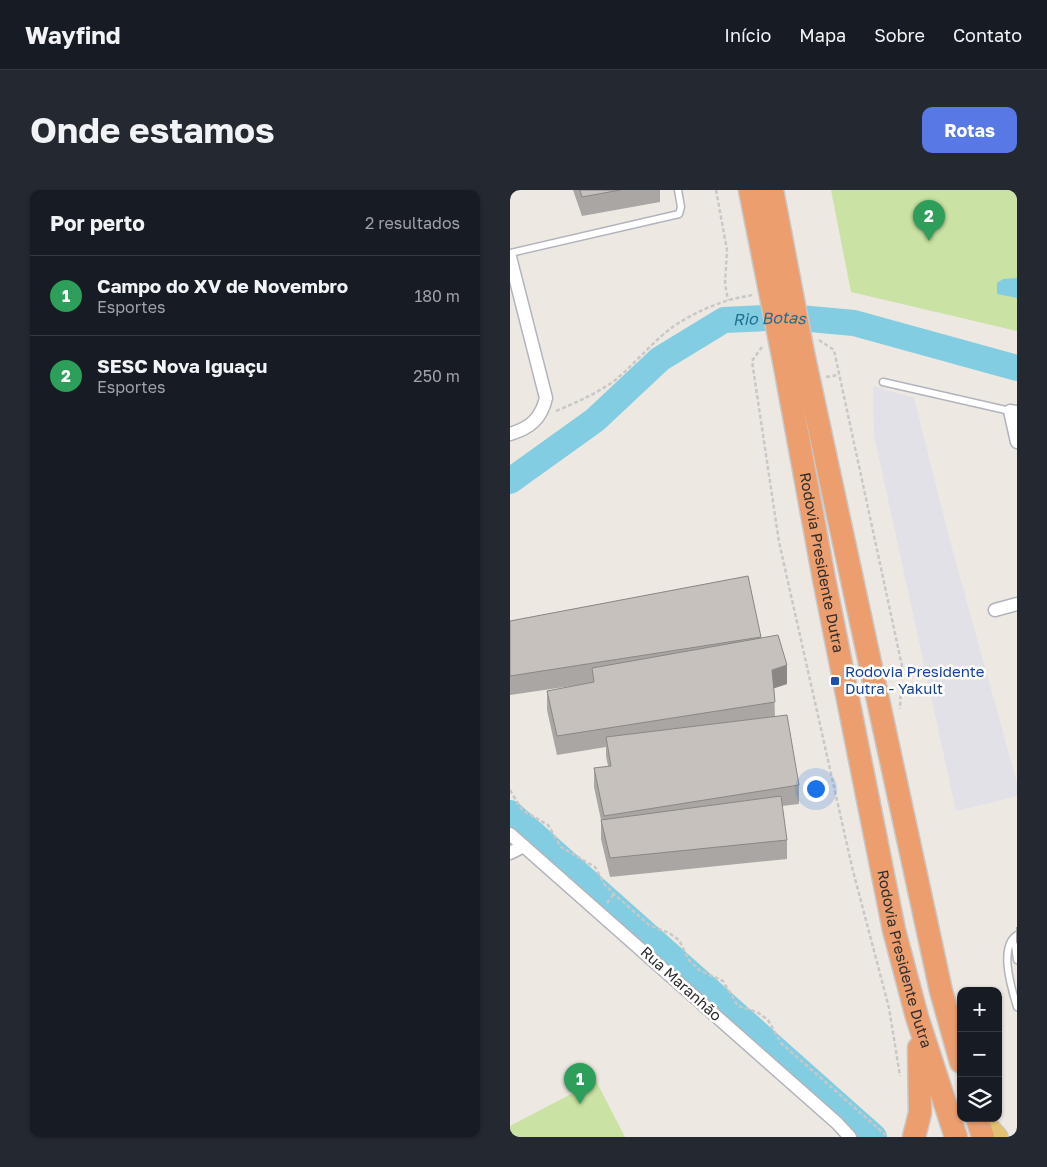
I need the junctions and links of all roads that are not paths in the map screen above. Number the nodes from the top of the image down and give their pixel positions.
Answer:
1 (678, 190) edge
2 (750, 190) edge
3 (772, 190) edge
4 (510, 253) edge
5 (510, 257) edge
6 (773, 286) junction
7 (794, 357) junction
8 (884, 382) dead end
9 (1013, 412) edge
10 (510, 434) edge
11 (1017, 442) edge
12 (1017, 604) edge
13 (995, 610) dead end
14 (510, 834) edge
15 (524, 846) junction
16 (510, 853) edge
17 (1015, 936) edge
18 (1017, 960) edge
19 (1014, 988) edge
20 (1016, 1003) edge
21 (917, 1017) junction
22 (957, 1048) edge
23 (978, 1122) edge
24 (985, 1122) edge
25 (850, 1137) edge
26 (914, 1137) edge
27 (956, 1137) edge
28 (983, 1137) edge
29 (998, 1137) edge

1 - 4 lane
2 - 6 highway, Rodovia Presidente Dutra
3 - 6 highway, Rodovia Presidente Dutra
5 - 10 street
6 - 7 highway, Rodovia Presidente Dutra, bridge
7 - 21 highway, Rodovia Presidente Dutra
7 - 22 highway, Rodovia Presidente Dutra
8 - 9 lane
9 - 11 street
12 - 13 street
14 - 15 street, Rua Maranhão
15 - 16 street
15 - 25 street, Rua Maranhão
17 - 18 lane
17 - 19 lane
19 - 20 lane
21 - 26 highway
21 - 27 highway, Rodovia Presidente Dutra
23 - 28 highway
24 - 29 main road

